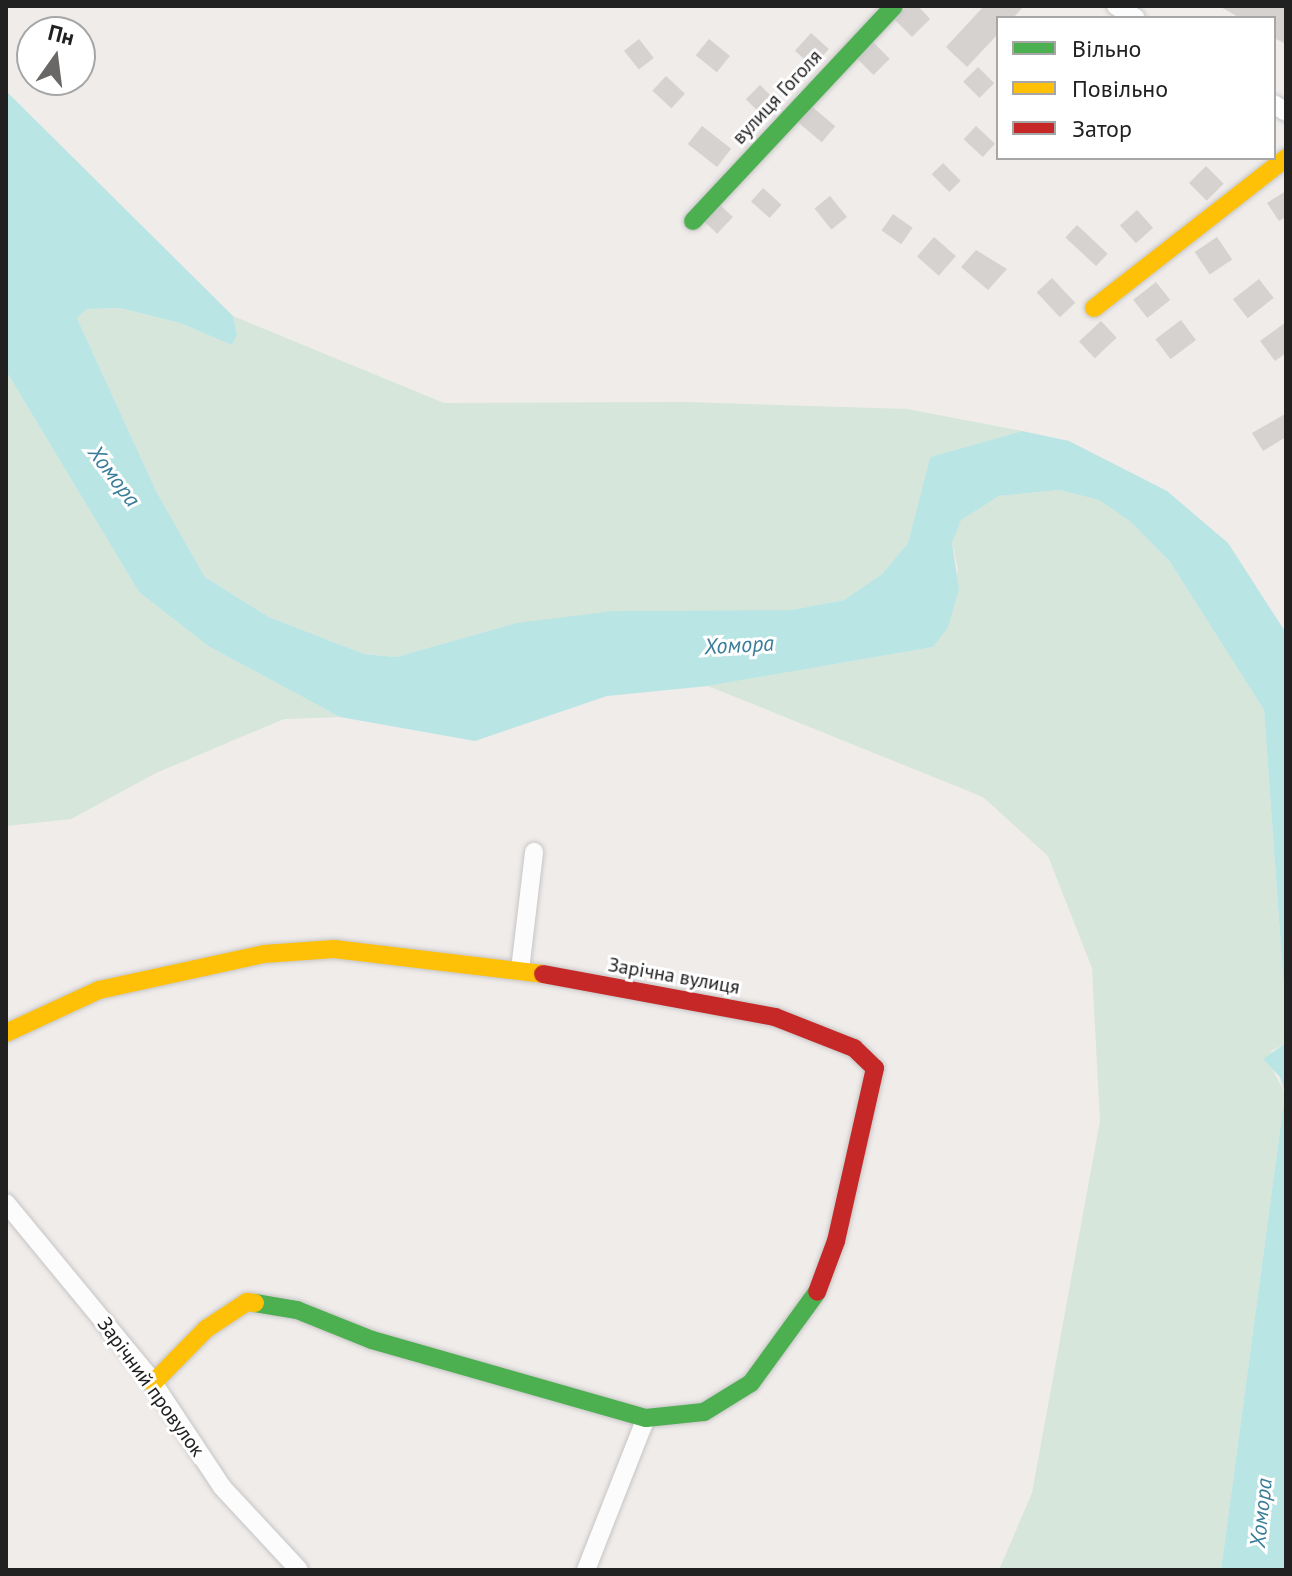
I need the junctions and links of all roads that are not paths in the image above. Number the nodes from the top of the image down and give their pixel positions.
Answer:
1 (894, 6) edge
2 (1286, 158) edge
3 (693, 221) dead end
4 (1094, 308) dead end
5 (534, 852) dead end
6 (520, 970) junction
7 (6, 1033) edge
8 (6, 1203) edge
9 (153, 1383) junction
10 (646, 1418) junction
11 (299, 1570) edge
12 (586, 1570) edge

1 - 3 street, вулиця Гоголя
2 - 4 street
5 - 6 street
6 - 7 street, Зарічна вулиця
6 - 10 street, Зарічна вулиця
8 - 9 street, Зарічний провулок
9 - 10 street, Зарічна вулиця
9 - 11 street, Зарічний провулок
10 - 12 street

